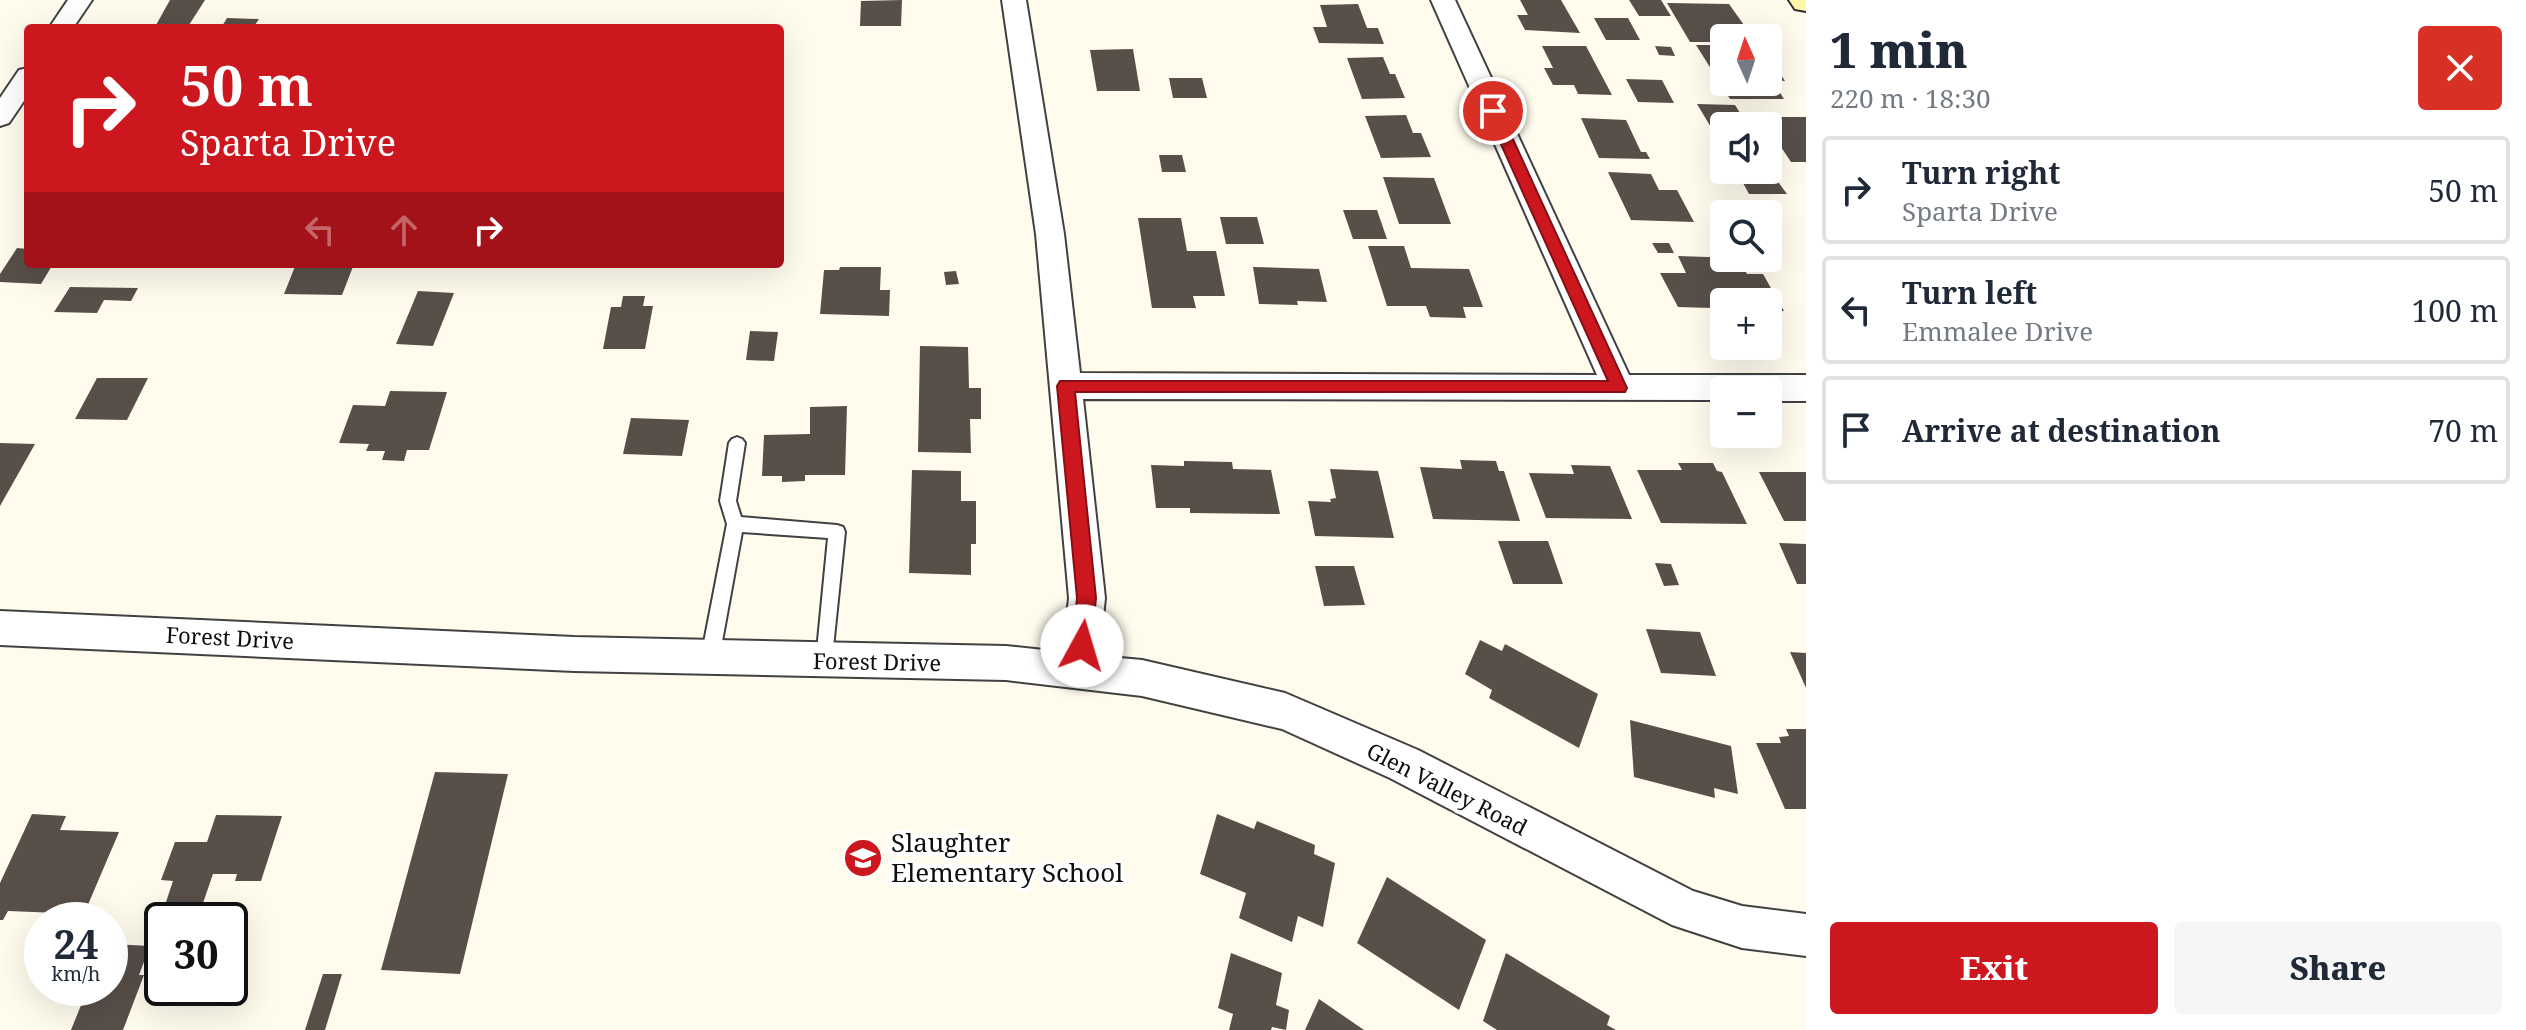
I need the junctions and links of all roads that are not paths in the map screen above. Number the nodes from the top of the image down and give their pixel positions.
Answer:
1 (80, 0) edge
2 (1014, 0) edge
3 (1443, 0) edge
4 (64, 24) edge
5 (24, 82) edge
6 (0, 117) edge
7 (1066, 386) junction
8 (1619, 388) junction
9 (1806, 388) edge
10 (737, 443) dead end
11 (735, 524) junction
12 (0, 628) edge
13 (710, 658) junction
14 (825, 661) junction
15 (1079, 670) junction
16 (1806, 935) edge

1 - 4 street
2 - 7 street
3 - 8 street
5 - 6 street
7 - 8 street
7 - 15 street
8 - 9 street
10 - 11 lane
11 - 13 lane
11 - 14 lane
12 - 13 street, Forest Drive
13 - 14 street, Forest Drive
14 - 15 street, Forest Drive
15 - 16 street, Glen Valley Road

